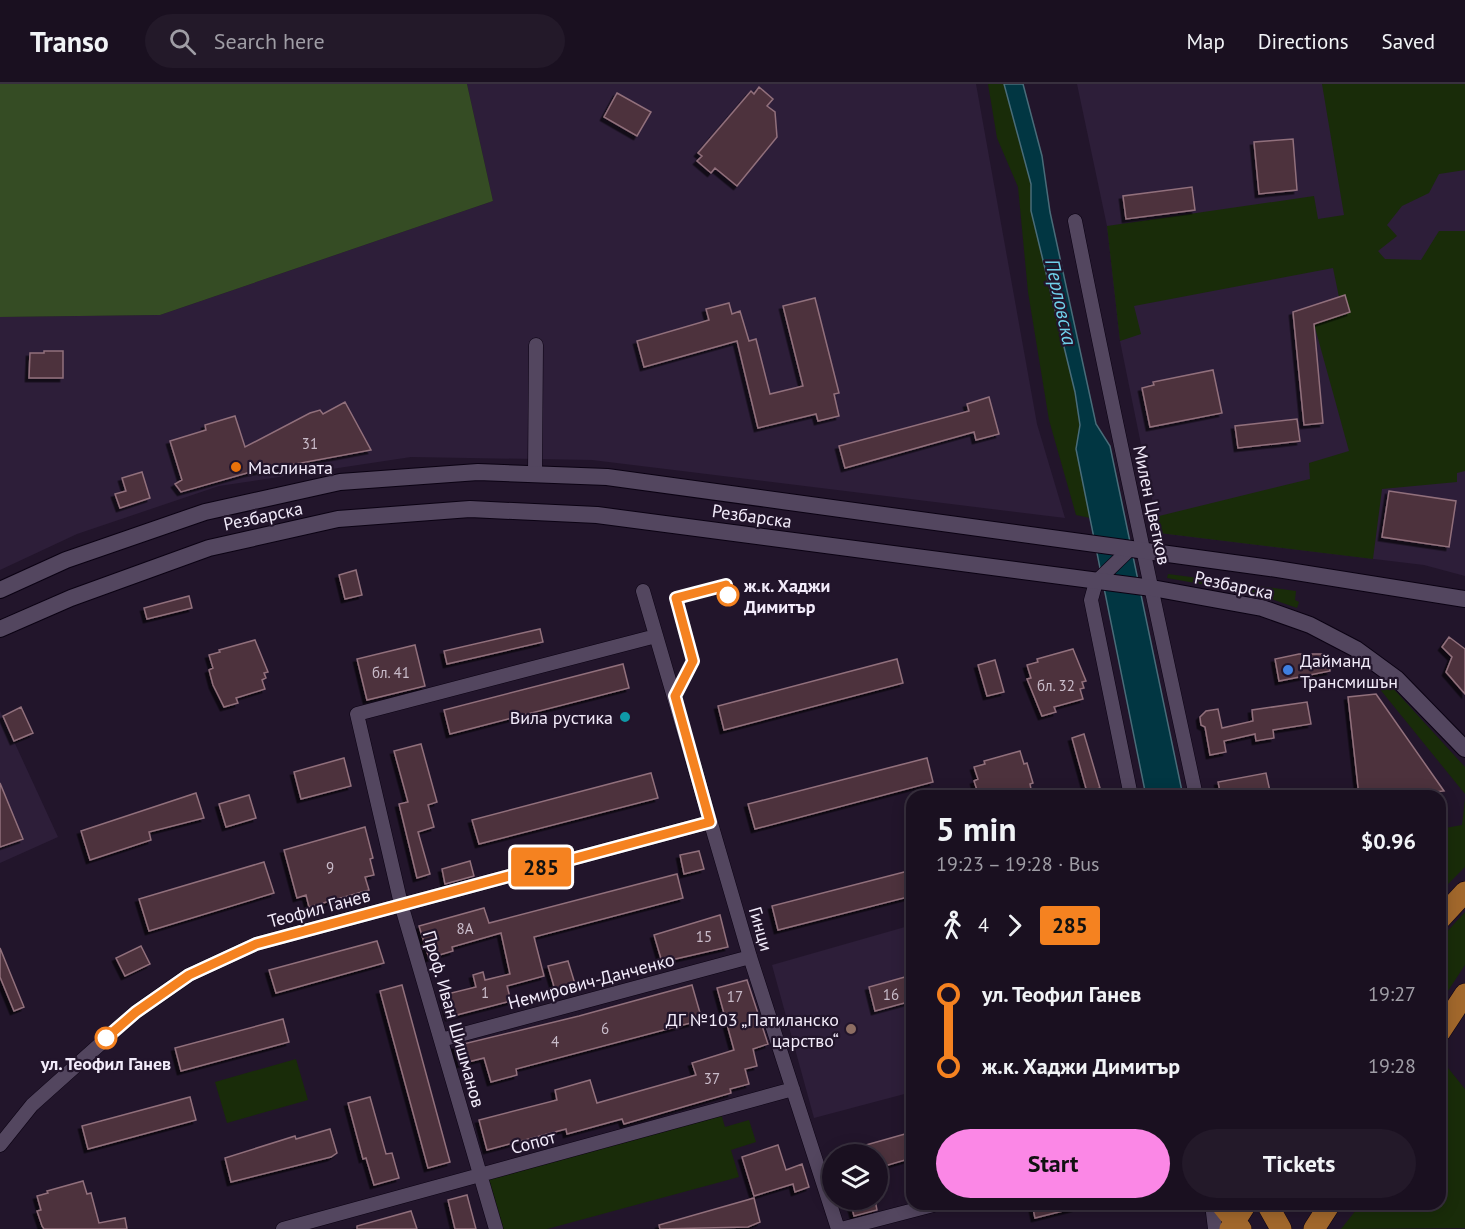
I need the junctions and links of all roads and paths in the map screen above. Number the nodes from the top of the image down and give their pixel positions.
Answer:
1 (1075, 221) dead end
2 (536, 345) dead end
3 (536, 474) junction
4 (1138, 550) junction
5 (1096, 582) junction
6 (1152, 588) junction
7 (0, 590) edge
8 (643, 591) dead end
9 (1465, 599) edge
10 (0, 629) edge
11 (656, 636) junction
12 (1465, 750) edge
13 (1130, 790) edge
14 (1196, 790) edge
15 (710, 822) junction
16 (1465, 892) edge
17 (402, 904) junction
18 (1446, 913) edge
19 (750, 957) junction
20 (1465, 994) edge
21 (1446, 1023) edge
22 (441, 1040) junction
23 (793, 1089) junction
24 (0, 1145) edge
25 (480, 1175) junction
26 (914, 1210) edge
27 (1217, 1210) edge
28 (1223, 1210) edge
29 (1242, 1210) edge
30 (1270, 1210) edge
31 (1280, 1210) edge
32 (1326, 1210) edge
33 (1230, 1227) edge
34 (283, 1229) edge
35 (496, 1229) edge
36 (840, 1229) edge
37 (1282, 1229) edge
38 (1314, 1229) edge

1 - 4 street, Милен Цветков
2 - 3 street
3 - 4 street, Резбарска
3 - 7 street, Резбарска
4 - 5 street, Милен Цветков
4 - 6 street, Милен Цветков
4 - 9 street, Резбарска
5 - 6 street, Резбарска
5 - 10 street, Резбарска
5 - 13 street
6 - 12 street, Резбарска
6 - 14 street, Милен Цветков
8 - 11 street, Гинци
11 - 15 street, Гинци
11 - 17 street, Проф. Иван Шишманов
15 - 17 street, Теофил Ганев
15 - 19 street, Гинци
16 - 18 main road
17 - 22 street, Проф. Иван Шишманов
17 - 24 street, Теофил Ганев
19 - 22 street, Немирович-Данченко
19 - 23 street, Гинци
20 - 21 main road
22 - 25 street, Проф. Иван Шишманов
23 - 25 street, Сопот
23 - 36 street, Гинци
25 - 34 street, Сопот
25 - 35 street, Проф. Иван Шишманов
26 - 36 street
27 - 33 street
28 - 33 main road
29 - 33 main road
30 - 37 main road
31 - 37 street
32 - 38 main road

